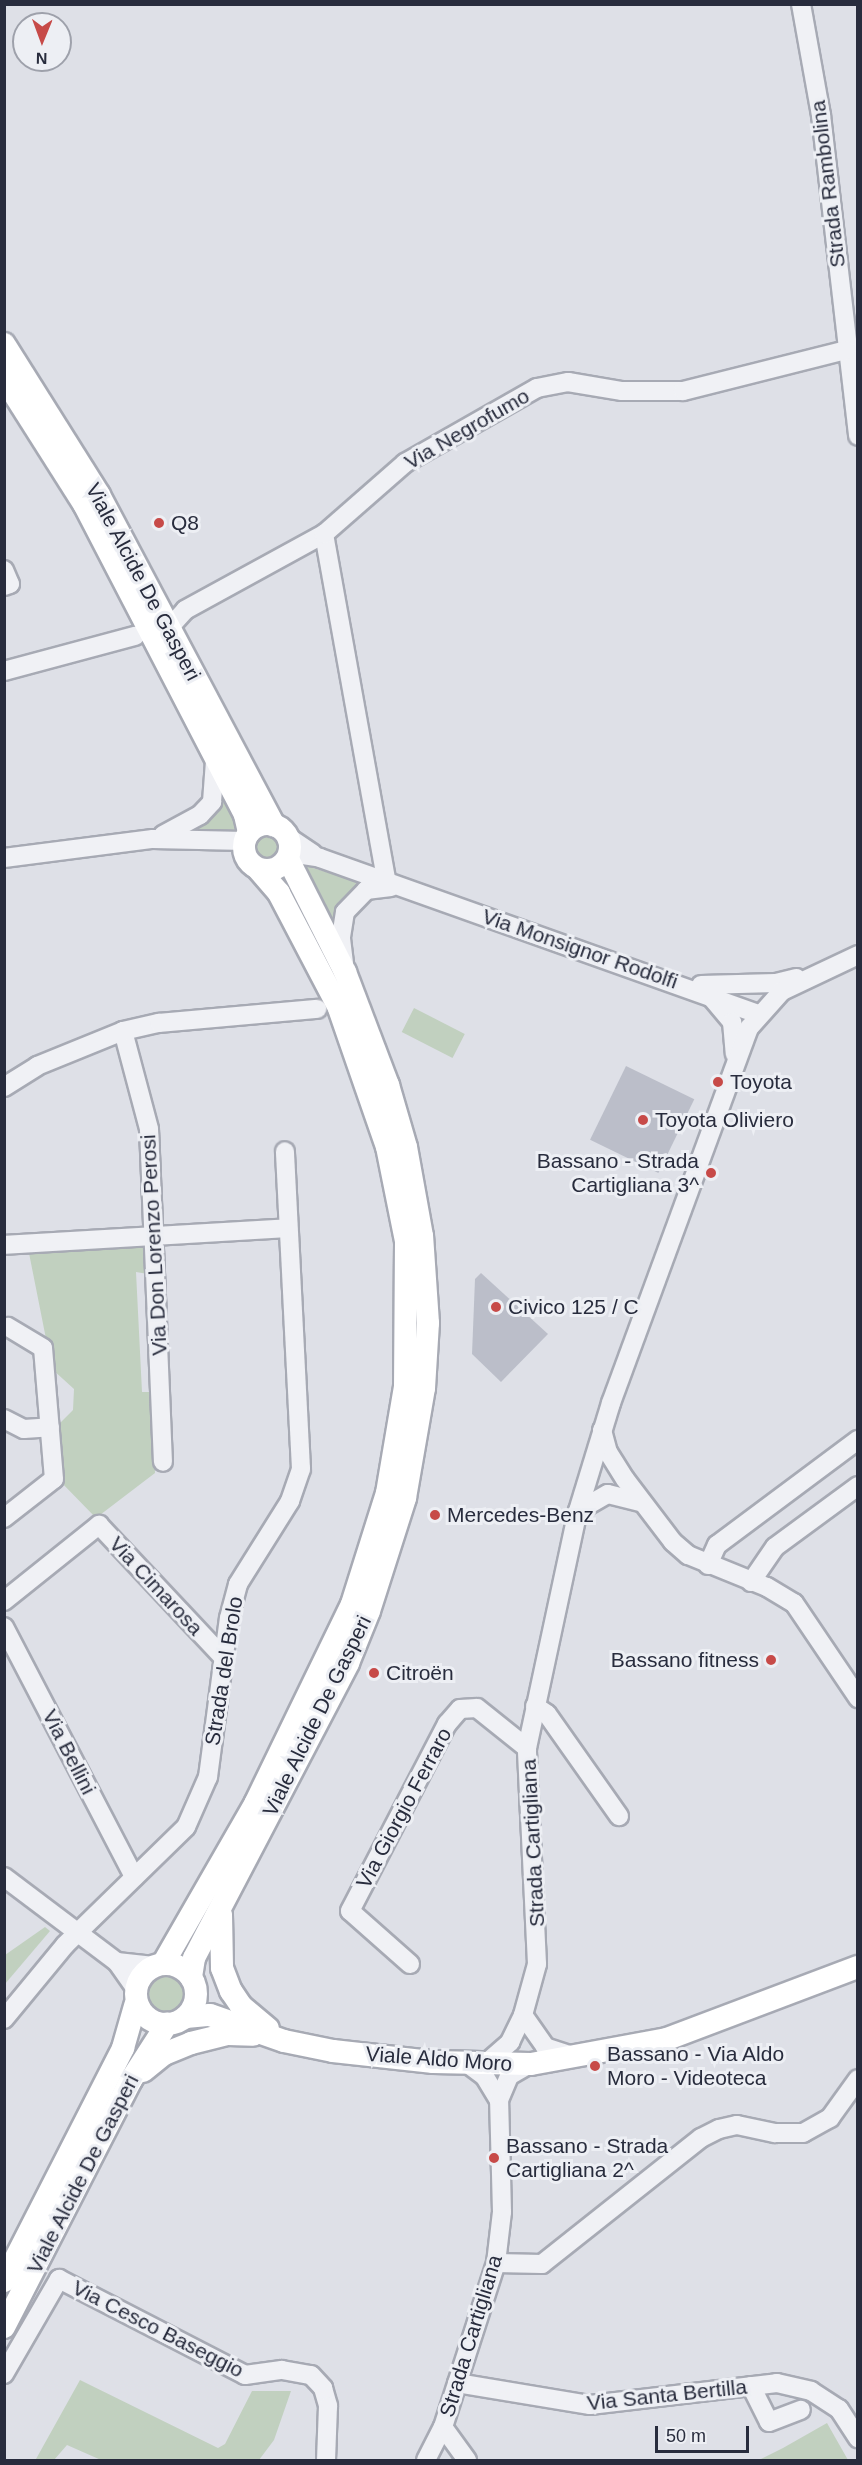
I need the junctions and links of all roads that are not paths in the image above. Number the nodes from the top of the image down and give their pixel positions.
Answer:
1 (801, 4) edge
2 (4, 344) edge
3 (846, 350) junction
4 (4, 378) edge
5 (858, 436) edge
6 (324, 534) junction
7 (4, 570) edge
8 (4, 586) edge
9 (169, 628) junction
10 (135, 636) dead end
11 (4, 671) edge
12 (215, 756) junction
13 (153, 839) junction
14 (285, 844) junction
15 (250, 850) junction
16 (4, 858) edge
17 (394, 885) junction
18 (858, 955) edge
19 (345, 972) junction
20 (809, 974) junction
21 (685, 985) junction
22 (706, 993) junction
23 (317, 1009) dead end
24 (758, 1014) junction
25 (123, 1031) junction
26 (734, 1064) junction
27 (4, 1087) edge
28 (285, 1151) dead end
29 (287, 1228) junction
30 (153, 1236) junction
31 (4, 1245) edge
32 (8, 1327) dead end
33 (4, 1419) edge
34 (50, 1427) junction
35 (602, 1430) junction
36 (858, 1440) edge
37 (163, 1462) dead end
38 (589, 1472) junction
39 (621, 1486) junction
40 (858, 1486) edge
41 (578, 1511) junction
42 (4, 1518) edge
43 (708, 1565) junction
44 (751, 1582) junction
45 (4, 1601) edge
46 (4, 1627) edge
47 (223, 1657) junction
48 (858, 1698) edge
49 (535, 1706) junction
50 (527, 1748) junction
51 (619, 1816) dead end
52 (4, 1877) edge
53 (134, 1877) junction
54 (222, 1908) junction
55 (76, 1933) junction
56 (117, 1962) junction
57 (410, 1964) dead end
58 (158, 1965) junction
59 (858, 1967) edge
60 (194, 1983) junction
61 (136, 1998) junction
62 (524, 2015) junction
63 (4, 2019) edge
64 (226, 2020) junction
65 (176, 2021) junction
66 (276, 2038) junction
67 (575, 2057) junction
68 (531, 2064) junction
69 (476, 2065) junction
70 (858, 2079) edge
71 (131, 2080) junction
72 (499, 2100) junction
73 (496, 2263) junction
74 (4, 2281) edge
75 (4, 2327) edge
76 (4, 2374) edge
77 (457, 2383) junction
78 (752, 2386) junction
79 (801, 2410) dead end
80 (443, 2427) junction
81 (858, 2438) edge
82 (324, 2455) edge
83 (426, 2460) edge
84 (467, 2460) edge

1 - 3 street, Strada Rambolina
2 - 9 main road, Viale Alcide De Gasperi
3 - 5 street, Strada Rambolina
3 - 6 street, Via Negrofumo
4 - 12 main road, Viale Alcide De Gasperi
6 - 9 street, Via Negrofumo
6 - 17 street
7 - 8 street
9 - 14 main road, Viale Alcide De Gasperi
10 - 11 street
12 - 13 street
12 - 15 main road, Viale Alcide De Gasperi
13 - 15 street
13 - 16 street
14 - 15 main road
14 - 15 main road
14 - 17 street, Via Monsignor Rodolfi
14 - 19 main road, Viale Alcide De Gasperi
15 - 58 main road, Viale Alcide De Gasperi
17 - 19 street, Via Monsignor Rodolfi
17 - 21 street, Via Monsignor Rodolfi
18 - 20 street, Strada Cartigliana
19 - 54 main road, Viale Alcide De Gasperi
20 - 21 street
20 - 24 street, Strada Cartigliana
21 - 22 street, Via Monsignor Rodolfi
22 - 24 street, Via Monsignor Rodolfi
22 - 26 street
23 - 25 street
24 - 26 street, Strada Cartigliana
25 - 27 street
25 - 30 street, Via Don Lorenzo Perosi
26 - 35 street, Strada Cartigliana
28 - 29 street, Strada del Brolo
29 - 30 street
29 - 47 street, Strada del Brolo
30 - 31 street
30 - 37 street, Via Don Lorenzo Perosi
32 - 34 street
33 - 34 street
34 - 42 street
35 - 38 street, Strada Cartigliana
35 - 39 street
36 - 43 street
38 - 39 street
38 - 41 street, Strada Cartigliana
39 - 41 street
39 - 43 street
40 - 44 street
41 - 49 street, Strada Cartigliana
43 - 44 street
44 - 48 street
45 - 47 street, Via Cimarosa
46 - 53 street, Via Bellini
47 - 53 street, Strada del Brolo
49 - 50 street, Strada Cartigliana
49 - 51 street, Strada Cartigliana
50 - 57 street, Via Giorgio Ferraro
50 - 62 street, Strada Cartigliana
52 - 55 street
53 - 55 street, Strada del Brolo
54 - 60 main road, Viale Alcide De Gasperi
54 - 66 main road
55 - 56 street
55 - 63 street, Strada del Brolo
56 - 58 street
56 - 61 street
58 - 60 main road
58 - 61 main road, Viale Alcide De Gasperi
59 - 67 main road, Viale Aldo Moro
60 - 64 main road, Viale Aldo Moro
60 - 65 main road, Viale Alcide De Gasperi
61 - 65 main road
61 - 74 main road, Viale Alcide De Gasperi
62 - 67 street
62 - 69 street, Strada Cartigliana
64 - 65 main road, Viale Aldo Moro
64 - 66 main road, Viale Aldo Moro
65 - 71 main road, Viale Alcide De Gasperi
66 - 69 main road, Viale Aldo Moro
66 - 71 main road
67 - 68 main road, Viale Aldo Moro
68 - 69 main road, Viale Aldo Moro
68 - 72 street, Strada Cartigliana
69 - 72 street
70 - 73 street
71 - 75 main road, Viale Alcide De Gasperi
72 - 73 street, Strada Cartigliana
73 - 77 street, Strada Cartigliana
76 - 82 street, Via Cesco Baseggio
77 - 78 street, Via Santa Bertilla
77 - 80 street, Strada Cartigliana
78 - 79 street
78 - 81 street, Via Santa Bertilla
80 - 83 street, Strada Cartigliana
80 - 84 street

